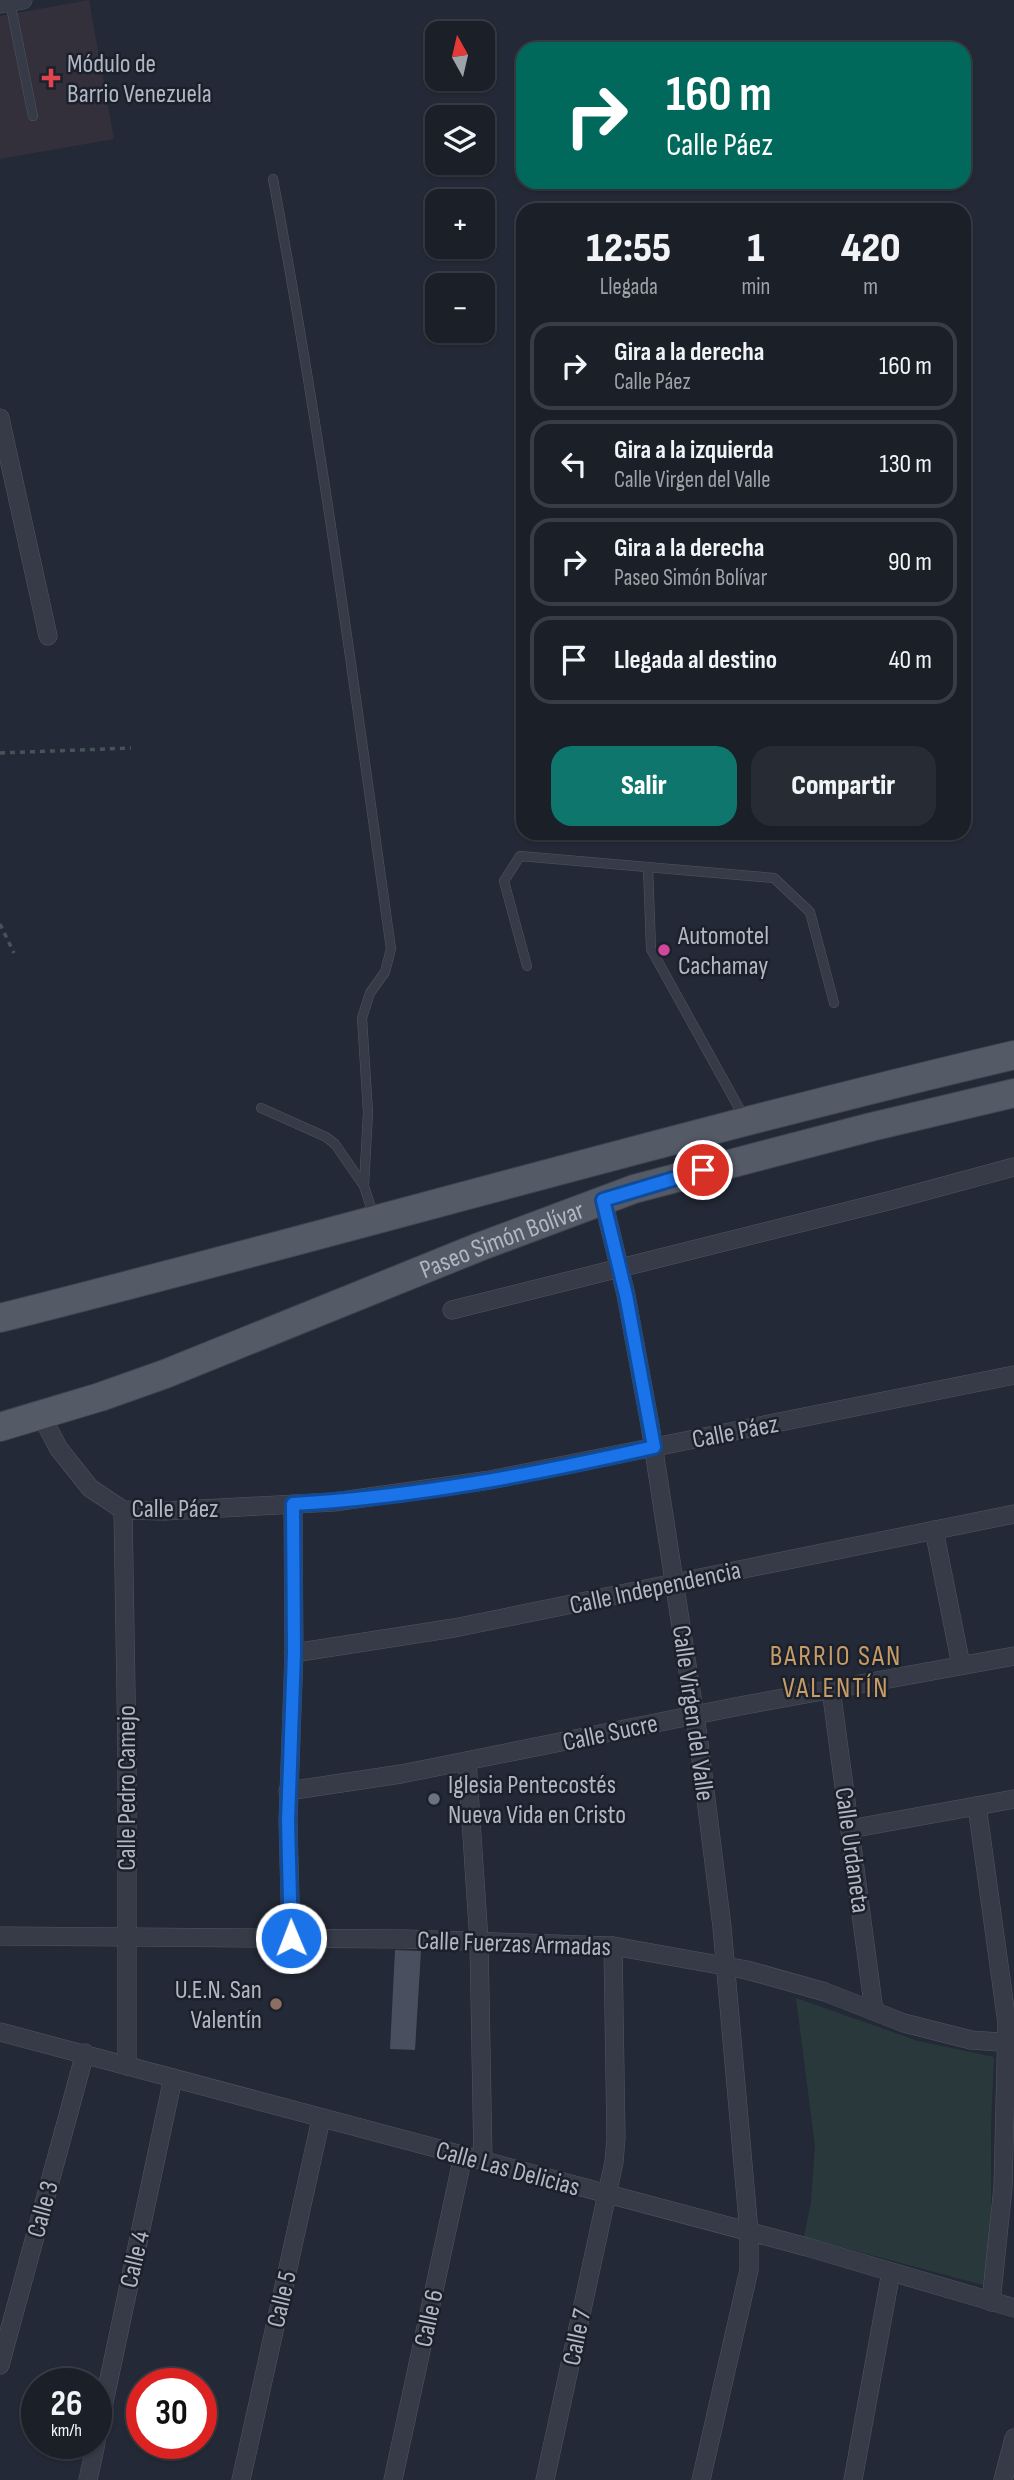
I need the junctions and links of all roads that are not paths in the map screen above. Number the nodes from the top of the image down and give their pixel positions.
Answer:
1 (11, 2) edge
2 (33, 116) dead end
3 (272, 179) dead end
4 (0, 418) edge
5 (48, 636) dead end
6 (648, 867) junction
7 (527, 966) dead end
8 (834, 1003) dead end
9 (1014, 1055) edge
10 (1014, 1093) edge
11 (261, 1108) dead end
12 (746, 1121) junction
13 (1014, 1167) edge
14 (364, 1186) junction
15 (603, 1200) junction
16 (375, 1220) junction
17 (620, 1270) junction
18 (452, 1310) dead end
19 (0, 1318) edge
20 (1014, 1376) edge
21 (41, 1415) junction
22 (0, 1427) edge
23 (654, 1447) junction
24 (293, 1504) junction
25 (123, 1510) junction
26 (1014, 1514) edge
27 (934, 1530) junction
28 (675, 1583) junction
29 (294, 1653) junction
30 (1014, 1656) edge
31 (961, 1665) junction
32 (831, 1689) junction
33 (695, 1715) junction
34 (467, 1761) junction
35 (288, 1791) junction
36 (1014, 1799) edge
37 (977, 1806) junction
38 (850, 1829) junction
39 (0, 1936) edge
40 (127, 1938) junction
41 (291, 1938) junction
42 (479, 1941) junction
43 (613, 1945) junction
44 (725, 1966) junction
45 (874, 2011) junction
46 (0, 2032) edge
47 (1010, 2043) edge
48 (85, 2053) junction
49 (127, 2066) junction
50 (173, 2078) junction
51 (321, 2119) junction
52 (463, 2156) junction
53 (483, 2161) junction
54 (608, 2194) junction
55 (749, 2232) junction
56 (891, 2272) junction
57 (991, 2302) junction
58 (1014, 2308) edge
59 (0, 2365) edge
60 (112, 2368) edge
61 (1014, 2438) edge
62 (92, 2459) edge
63 (88, 2480) edge
64 (241, 2480) edge
65 (393, 2480) edge
66 (545, 2480) edge
67 (701, 2480) edge
68 (853, 2480) edge
69 (1003, 2480) edge

1 - 2 lane
3 - 14 lane
4 - 5 street
6 - 7 lane
6 - 8 lane
6 - 12 lane
9 - 12 main road, Paseo Simón Bolívar
10 - 15 main road, Paseo Simón Bolívar
11 - 14 lane
12 - 16 main road, Paseo Simón Bolívar
13 - 17 street, Paseo Simón Bolívar
14 - 16 lane
15 - 17 street, Calle Virgen del Valle
15 - 21 main road, Paseo Simón Bolívar
16 - 19 main road, Paseo Simón Bolívar
17 - 18 street, Paseo Simón Bolívar
17 - 23 street, Calle Virgen del Valle
20 - 23 street, Calle Páez
21 - 22 main road, Paseo Simón Bolívar
21 - 25 street, Calle Páez
23 - 24 street, Calle Páez
23 - 28 street, Calle Virgen del Valle
24 - 25 street, Calle Páez
24 - 29 street
25 - 40 street, Calle Pedro Camejo
26 - 27 street, Calle Independencia
27 - 28 street, Calle Independencia
27 - 31 street
28 - 29 street, Calle Independencia
28 - 33 street, Calle Virgen del Valle
29 - 35 street
30 - 31 street, Calle Sucre
31 - 32 street, Calle Sucre
32 - 33 street, Calle Sucre
32 - 38 street, Calle Urdaneta
33 - 34 street, Calle Sucre
33 - 44 street, Calle Virgen del Valle
34 - 35 street, Calle Sucre
34 - 42 street
35 - 41 street
36 - 37 street
37 - 38 street
37 - 47 street
38 - 45 street, Calle Urdaneta
39 - 40 street, Calle Fuerzas Armadas
40 - 41 street, Calle Fuerzas Armadas
40 - 49 street, Calle Pedro Camejo
41 - 42 street, Calle Fuerzas Armadas
42 - 43 street, Calle Fuerzas Armadas
42 - 53 street
43 - 44 street, Calle Fuerzas Armadas
43 - 54 street, Calle 7
44 - 45 street, Calle Fuerzas Armadas
44 - 55 street, Calle Virgen del Valle
45 - 47 street, Calle Fuerzas Armadas
46 - 48 street, Calle Las Delicias
47 - 57 street
48 - 49 street, Calle Las Delicias
48 - 59 street, Calle 3
49 - 50 street, Calle Las Delicias
50 - 51 street, Calle Las Delicias
50 - 60 street, Calle 4
51 - 52 street, Calle Las Delicias
51 - 64 street, Calle 5
52 - 53 street, Calle Las Delicias
52 - 65 street, Calle 6
53 - 54 street, Calle Las Delicias
54 - 55 street, Calle Las Delicias
54 - 66 street, Calle 7
55 - 56 street, Calle Las Delicias
55 - 67 street, Calle Virgen del Valle
56 - 57 street, Calle Las Delicias
56 - 68 street
57 - 58 street, Calle Las Delicias
61 - 69 street
62 - 63 street, Calle 4

